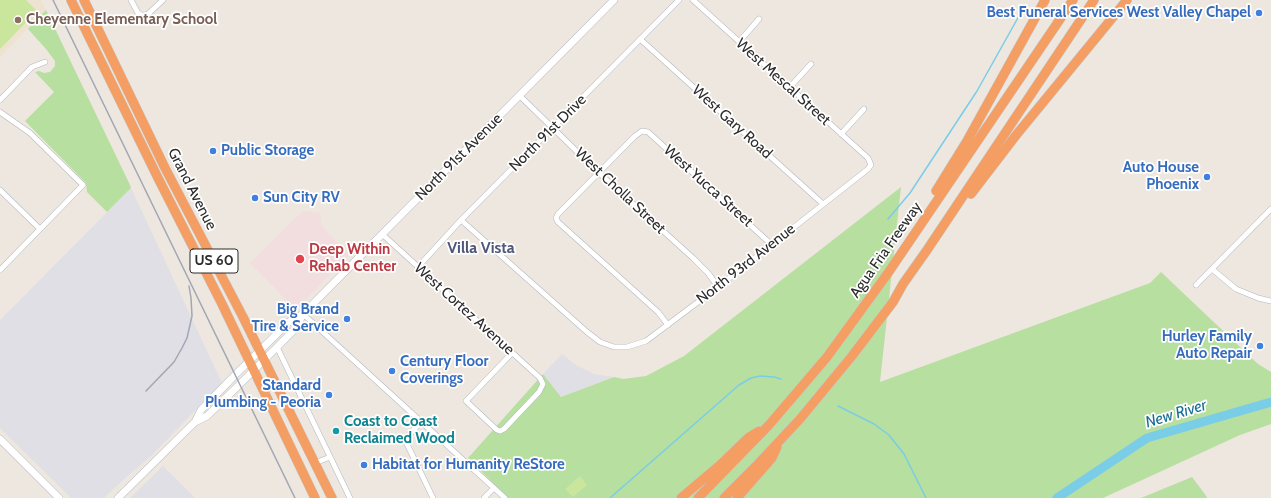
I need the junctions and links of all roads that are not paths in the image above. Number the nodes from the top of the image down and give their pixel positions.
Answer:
1 (71, 0) edge
2 (84, 0) edge
3 (131, 0) edge
4 (163, 0) edge
5 (614, 0) edge
6 (679, 0) edge
7 (693, 0) edge
8 (1045, 0) edge
9 (1073, 0) edge
10 (1094, 0) edge
11 (1127, 0) edge
12 (759, 19) dead end
13 (640, 39) junction
14 (739, 42) junction
15 (45, 62) dead end
16 (811, 64) dead end
17 (126, 88) junction
18 (790, 88) junction
19 (116, 93) junction
20 (520, 96) junction
21 (0, 100) edge
22 (864, 109) dead end
23 (0, 112) edge
24 (553, 128) junction
25 (841, 134) junction
26 (871, 165) joint
27 (167, 172) junction
28 (599, 173) junction
29 (158, 178) junction
30 (0, 190) edge
31 (822, 204) junction
32 (1271, 209) edge
33 (461, 220) junction
34 (40, 229) junction
35 (382, 234) junction
36 (772, 244) junction
37 (418, 267) junction
38 (1212, 269) junction
39 (0, 270) edge
40 (1196, 285) dead end
41 (718, 287) junction
42 (876, 290) junction
43 (1271, 301) edge
44 (893, 302) junction
45 (303, 314) junction
46 (668, 324) junction
47 (277, 347) junction
48 (512, 353) junction
49 (262, 355) junction
50 (251, 366) junction
51 (421, 422) junction
52 (769, 425) junction
53 (782, 437) junction
54 (0, 439) edge
55 (330, 457) junction
56 (315, 464) junction
57 (494, 488) junction
58 (59, 498) edge
59 (118, 498) edge
60 (315, 498) edge
61 (332, 498) edge
62 (350, 498) edge
63 (433, 498) edge
64 (484, 498) edge
65 (505, 498) edge
66 (681, 498) edge
67 (698, 498) edge
68 (724, 498) edge
69 (737, 498) edge

1 - 19 highway, Grand Avenue / US 60
2 - 17 highway, Grand Avenue / US 60
3 - 4 street
5 - 20 main road, North 91st Avenue
6 - 13 street, North 91st Drive
7 - 14 street, West Mescal Street
8 - 42 highway
9 - 42 highway, Agua Fria Freeway
10 - 44 highway
11 - 44 highway
12 - 14 street
13 - 24 street, North 91st Drive
13 - 31 street, West Gary Road
14 - 18 street, West Mescal Street
15 - 21 street
16 - 18 street
17 - 19 highway
17 - 27 highway, Grand Avenue / US 60
18 - 25 street, West Mescal Street
19 - 29 highway, Grand Avenue / US 60
20 - 24 street, West Cholla Street
20 - 35 main road, North 91st Avenue
22 - 25 street
23 - 34 street
24 - 28 street, West Cholla Street
24 - 33 street, North 91st Drive
25 - 26 street, West Mescal Street
26 - 31 street, North 93rd Avenue
27 - 29 highway
27 - 49 highway, Grand Avenue / US 60
28 - 36 street, West Yucca Street
28 - 41 street, West Cholla Street
28 - 46 street
29 - 50 highway, Grand Avenue / US 60
30 - 34 street
31 - 36 street, North 93rd Avenue
32 - 38 street
33 - 37 street, North 91st Drive
33 - 46 street, North 93rd Avenue
34 - 39 street
35 - 37 street, West Cortez Avenue
35 - 45 main road, North 91st Avenue
36 - 41 street, North 93rd Avenue
37 - 48 street, West Cortez Avenue
38 - 40 street
38 - 43 street
41 - 46 street, North 93rd Avenue
42 - 52 highway, Agua Fria Freeway
44 - 53 highway
45 - 47 main road, North 91st Avenue
45 - 49 main road, North 91st Avenue
45 - 51 street
47 - 49 main road, North 91st Avenue
47 - 55 street
48 - 48 street, West Cortez Avenue
49 - 50 main road, North 91st Avenue
49 - 56 highway, Grand Avenue / US 60
50 - 59 main road, North 91st Avenue
50 - 60 highway, Grand Avenue / US 60
51 - 57 street
51 - 63 street
52 - 66 highway
52 - 67 highway, Agua Fria Freeway
53 - 68 highway
53 - 69 highway
54 - 58 main road
55 - 56 street
55 - 62 street
56 - 61 highway, Grand Avenue / US 60
57 - 64 street
57 - 65 street

